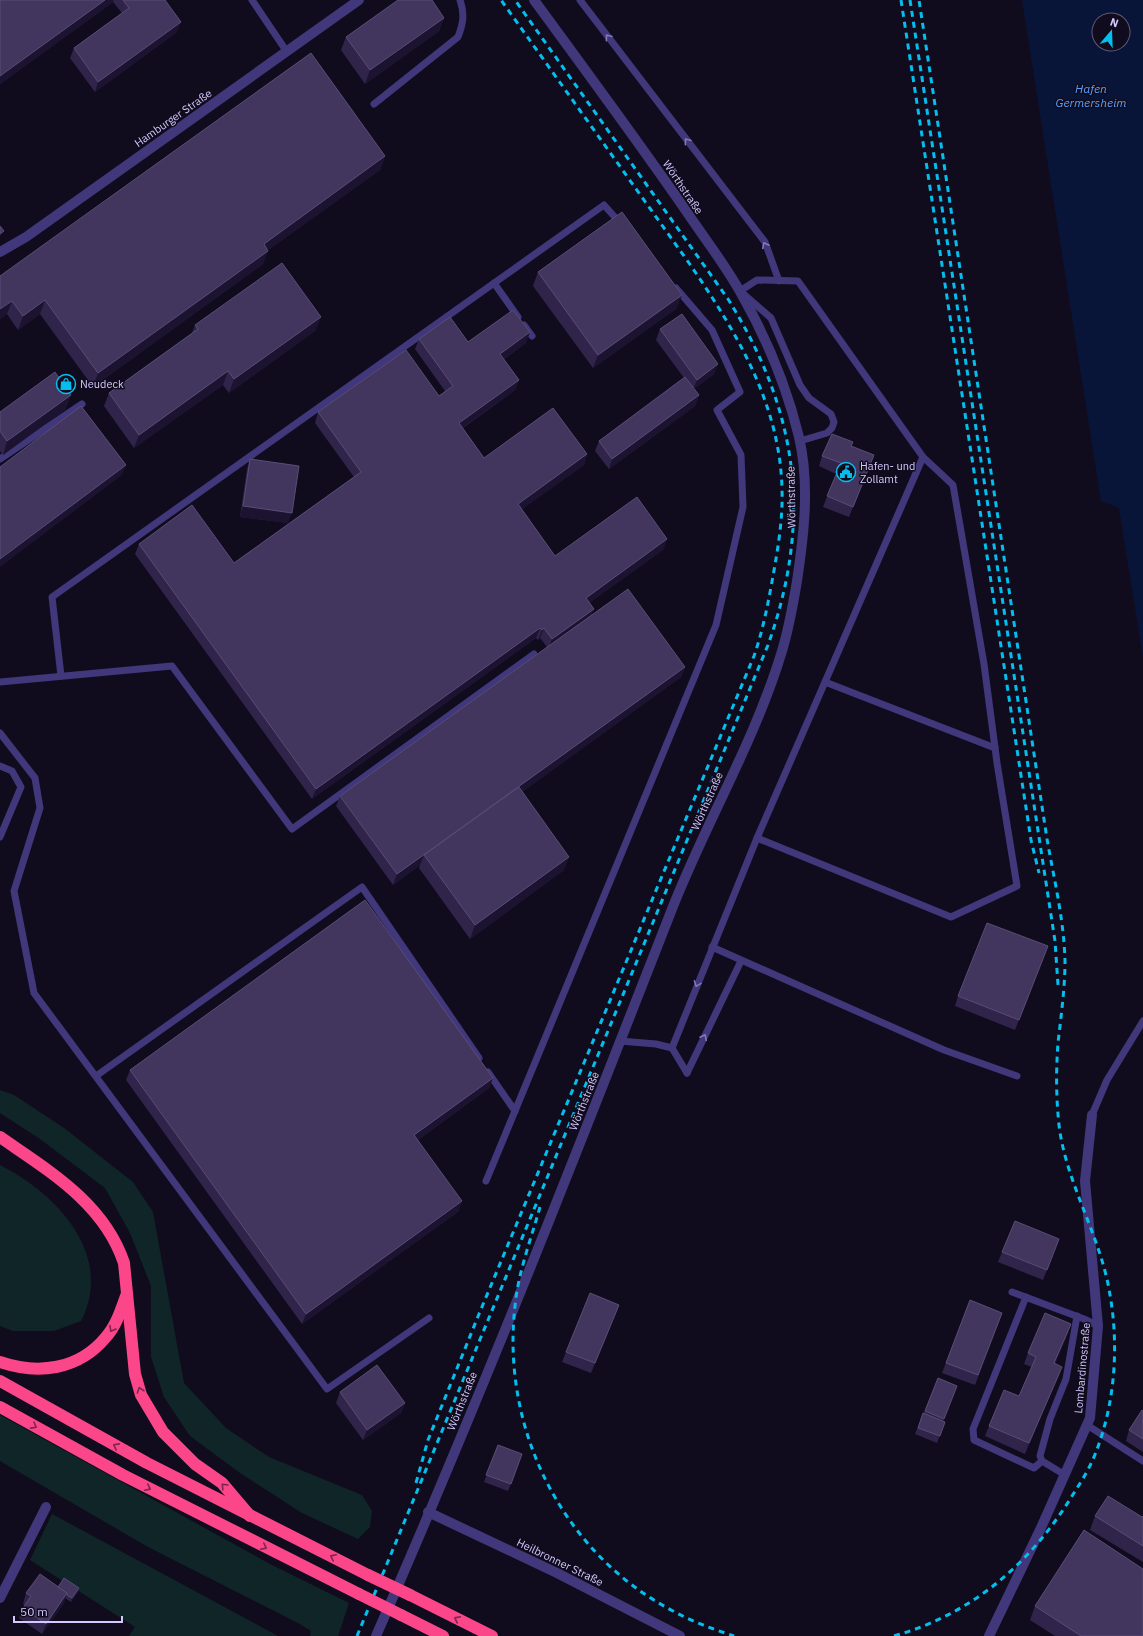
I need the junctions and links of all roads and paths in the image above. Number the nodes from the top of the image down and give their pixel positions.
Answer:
1 (252, 0) edge
2 (359, 0) edge
3 (460, 0) edge
4 (534, 0) edge
5 (580, 0) edge
6 (287, 52) junction
7 (374, 104) dead end
8 (624, 228) edge
9 (0, 252) edge
10 (779, 281) junction
11 (670, 282) edge
12 (494, 283) junction
13 (740, 291) junction
14 (532, 336) dead end
15 (82, 404) dead end
16 (800, 441) junction
17 (923, 457) junction
18 (0, 459) edge
19 (534, 654) dead end
20 (61, 676) junction
21 (0, 682) edge
22 (825, 682) junction
23 (0, 733) edge
24 (995, 748) junction
25 (0, 766) edge
26 (0, 837) edge
27 (757, 838) junction
28 (712, 947) junction
29 (741, 960) junction
30 (1143, 1021) edge
31 (620, 1041) junction
32 (672, 1048) junction
33 (96, 1076) junction
34 (1017, 1076) dead end
35 (515, 1111) junction
36 (1092, 1115) joint
37 (0, 1137) edge
38 (486, 1181) dead end
39 (1012, 1292) dead end
40 (127, 1293) junction
41 (1026, 1297) junction
42 (1077, 1316) junction
43 (429, 1318) dead end
44 (1098, 1326) junction
45 (0, 1362) edge
46 (0, 1381) edge
47 (0, 1407) edge
48 (1087, 1425) junction
49 (1143, 1461) edge
50 (1042, 1462) junction
51 (1065, 1475) junction
52 (46, 1507) dead end
53 (428, 1512) junction
54 (250, 1516) junction
55 (0, 1598) edge
56 (376, 1636) edge
57 (443, 1636) edge
58 (492, 1636) edge
59 (680, 1636) edge
60 (989, 1636) edge

1 - 6 lane
2 - 6 street, Hamburger Straße
3 - 7 lane
4 - 13 street, Wörthstraße
10 -> 5 lane
6 - 9 street, Hamburger Straße
8 - 12 lane
10 - 13 lane
10 - 17 lane
11 - 35 lane
12 - 14 lane
12 - 20 lane
13 - 16 street, Wörthstraße
13 - 16 lane
15 - 18 lane
16 - 31 street, Wörthstraße
17 - 22 lane
17 - 24 lane
19 - 20 lane
20 - 21 lane
22 - 24 lane
22 - 27 lane
23 - 33 lane
24 - 27 lane
25 - 26 lane
27 - 28 lane
28 - 29 lane
28 -> 32 lane
32 -> 29 lane
29 - 34 lane
30 - 36 lane, Lombardinostraße
31 - 32 lane
31 - 53 street, Wörthstraße
33 - 35 lane
33 - 43 lane
35 - 38 lane
36 - 44 street, Lombardinostraße
37 - 40 highway
39 - 41 lane
40 -> 45 highway
54 -> 40 highway
41 - 42 lane
41 - 50 lane
42 - 44 lane
42 - 50 lane
44 - 48 street, Lombardinostraße
54 -> 46 highway
47 -> 57 highway, bridge
48 - 49 lane
48 - 51 street, Lombardinostraße
50 - 51 lane
51 - 60 street, Lombardinostraße
52 - 55 street
53 - 56 street, Wörthstraße
53 - 59 street, Heilbronner Straße
58 -> 54 highway, bridge

